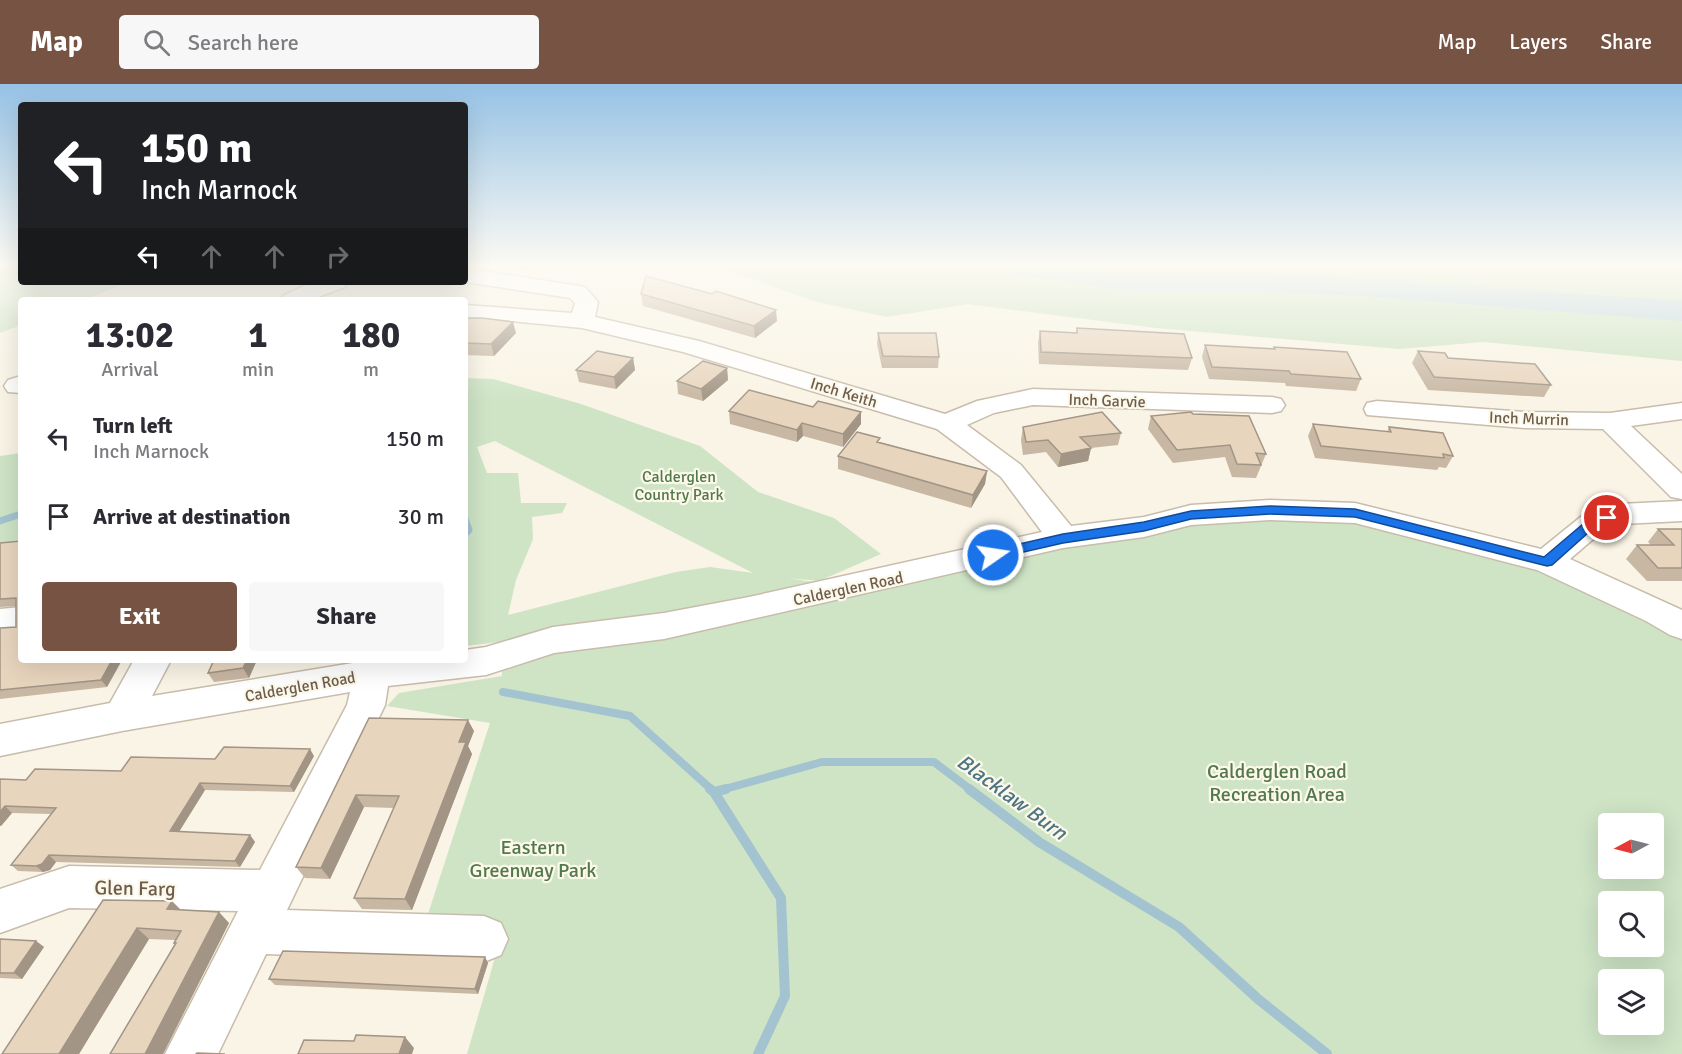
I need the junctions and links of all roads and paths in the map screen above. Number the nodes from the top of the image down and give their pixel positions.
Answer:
1 (492, 312) edge
2 (584, 312) edge
3 (582, 321) junction
4 (1272, 405) dead end
5 (1377, 409) dead end
6 (1682, 411) edge
7 (1610, 421) junction
8 (947, 423) junction
9 (1682, 490) edge
10 (1682, 511) edge
11 (1063, 538) junction
12 (1547, 562) junction
13 (18, 620) edge
14 (0, 622) edge
15 (1682, 626) edge
16 (151, 663) edge
17 (372, 674) junction
18 (122, 716) junction
19 (0, 740) edge
20 (274, 891) junction
21 (0, 911) edge
22 (254, 931) junction
23 (484, 939) dead end
24 (190, 1054) edge

1 - 3 street, Inch Keith
2 - 3 street
3 - 8 street, Inch Keith
4 - 8 street, Inch Garvie
5 - 7 street, Inch Murrin
6 - 7 street, Inch Murrin
7 - 9 street
8 - 11 street, Inch Keith
10 - 12 street
11 - 12 street, Calderglen Road
11 - 17 street, Calderglen Road
12 - 15 street, Calderglen Road
13 - 14 street
16 - 18 street
17 - 18 street, Calderglen Road
17 - 20 street
18 - 19 street, Calderglen Road
20 - 21 street, Glen Farg
20 - 22 street
22 - 23 street
22 - 24 street

